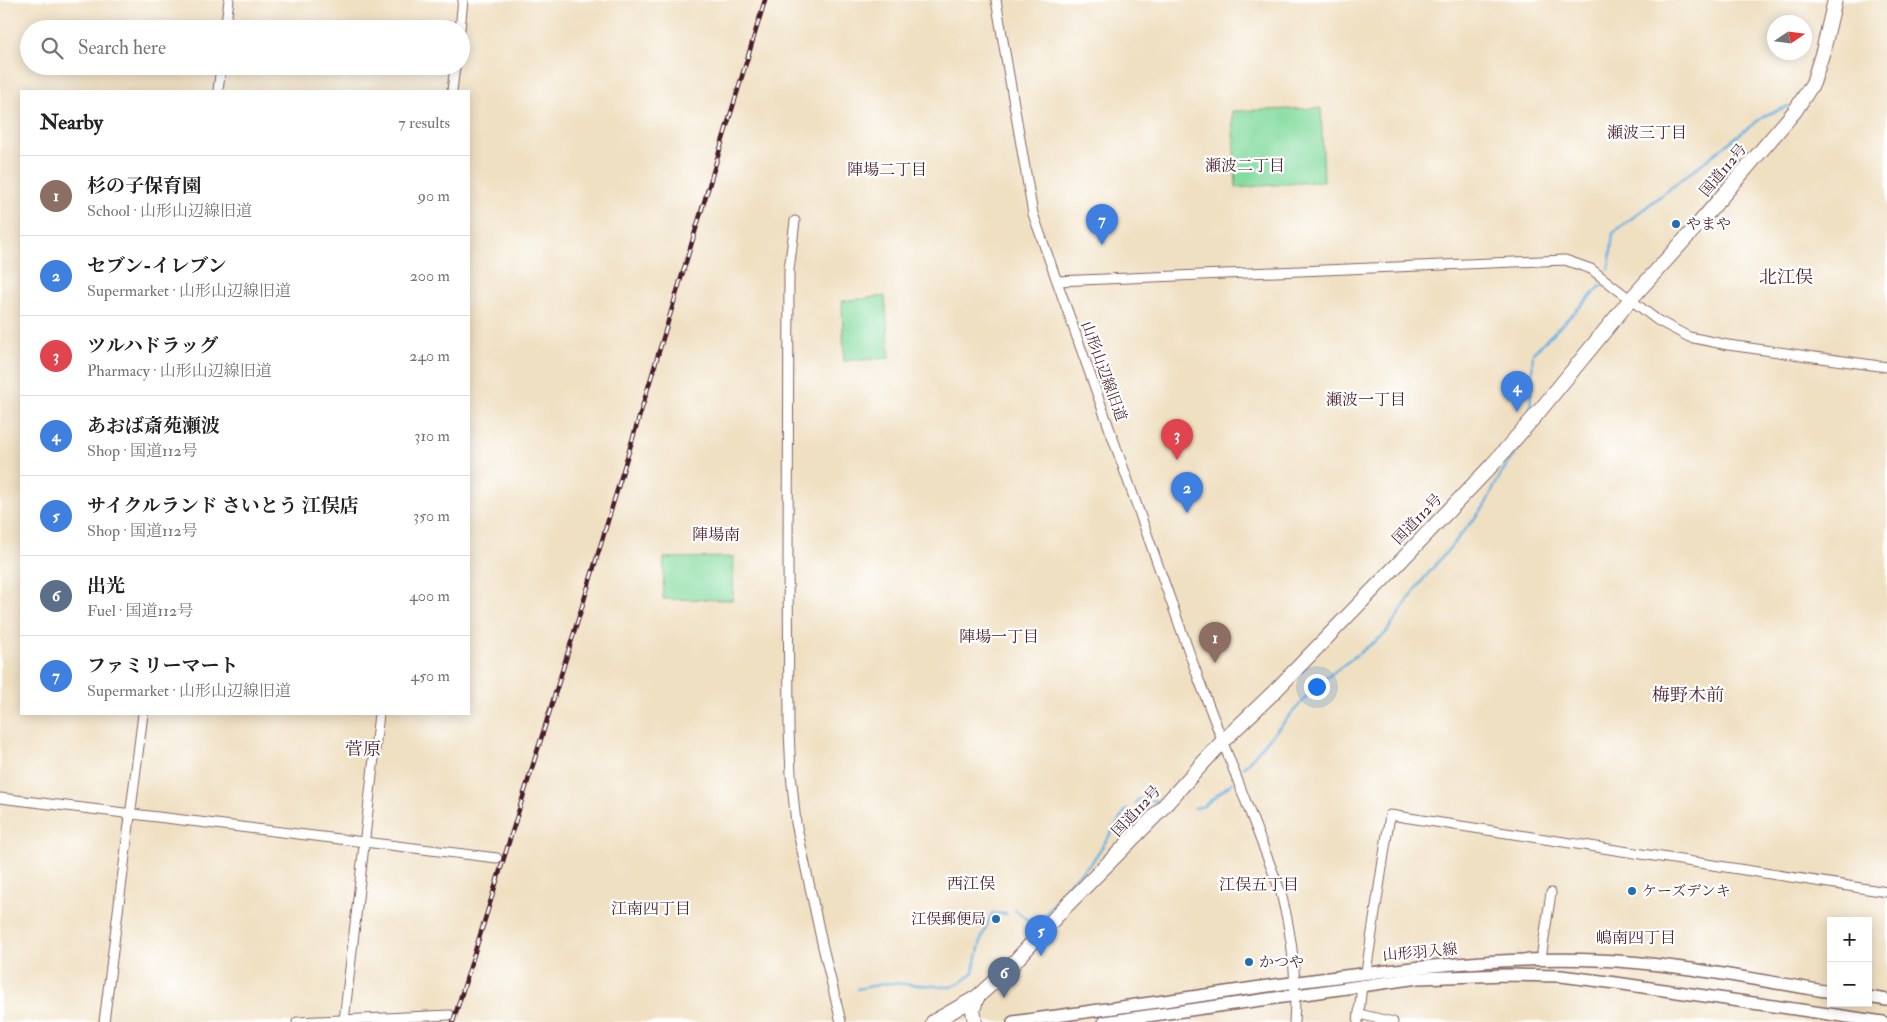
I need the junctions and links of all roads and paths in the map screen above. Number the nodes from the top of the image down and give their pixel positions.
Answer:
1 (229, 0) edge
2 (464, 0) edge
3 (996, 0) edge
4 (1835, 0) edge
5 (226, 20) edge
6 (461, 20) edge
7 (220, 75) edge
8 (454, 75) edge
9 (218, 90) edge
10 (452, 90) edge
11 (795, 221) dead end
12 (1057, 281) junction
13 (1630, 300) junction
14 (1887, 367) edge
15 (143, 715) edge
16 (379, 715) edge
17 (1223, 741) junction
18 (0, 798) edge
19 (131, 814) junction
20 (364, 841) junction
21 (497, 858) dead end
22 (1887, 892) edge
23 (1551, 893) dead end
24 (1542, 952) dead end
25 (1366, 972) junction
26 (1362, 985) junction
27 (1295, 988) junction
28 (1827, 991) edge
29 (977, 997) junction
30 (1872, 998) edge
31 (1887, 1000) edge
32 (450, 1015) dead end
33 (1358, 1018) edge
34 (344, 1020) junction
35 (104, 1022) edge
36 (297, 1022) edge
37 (841, 1022) edge
38 (933, 1022) edge
39 (975, 1022) edge
40 (1013, 1022) edge
41 (1111, 1022) edge
42 (1294, 1022) edge
43 (1393, 1022) edge
44 (1883, 1022) edge

1 - 5 street
2 - 6 street
3 - 12 street, 山形山辺線旧道
4 - 13 highway, 国道112号
7 - 9 street
8 - 10 street
11 - 37 street
12 - 13 street
12 - 17 street, 山形山辺線旧道
13 - 14 street
13 - 17 highway, 国道112号
15 - 19 street
16 - 20 street
17 - 27 street, 山形山辺線旧道
17 - 29 highway, 国道112号
18 - 19 street
19 - 20 street
19 - 35 street
20 - 21 street
20 - 34 street
22 - 25 street
23 - 24 street
25 - 27 main road, 山形羽入線
25 - 28 main road, 山形羽入線
26 - 27 main road, 山形羽入線
26 - 33 street
26 - 44 main road, 山形羽入線
27 - 40 main road, 山形羽入線
27 - 41 main road, 山形羽入線
27 - 42 street, 山形山辺線旧道
29 - 38 highway, 国道112号
29 - 39 highway
30 - 31 main road
32 - 34 street
33 - 43 street
34 - 36 street

